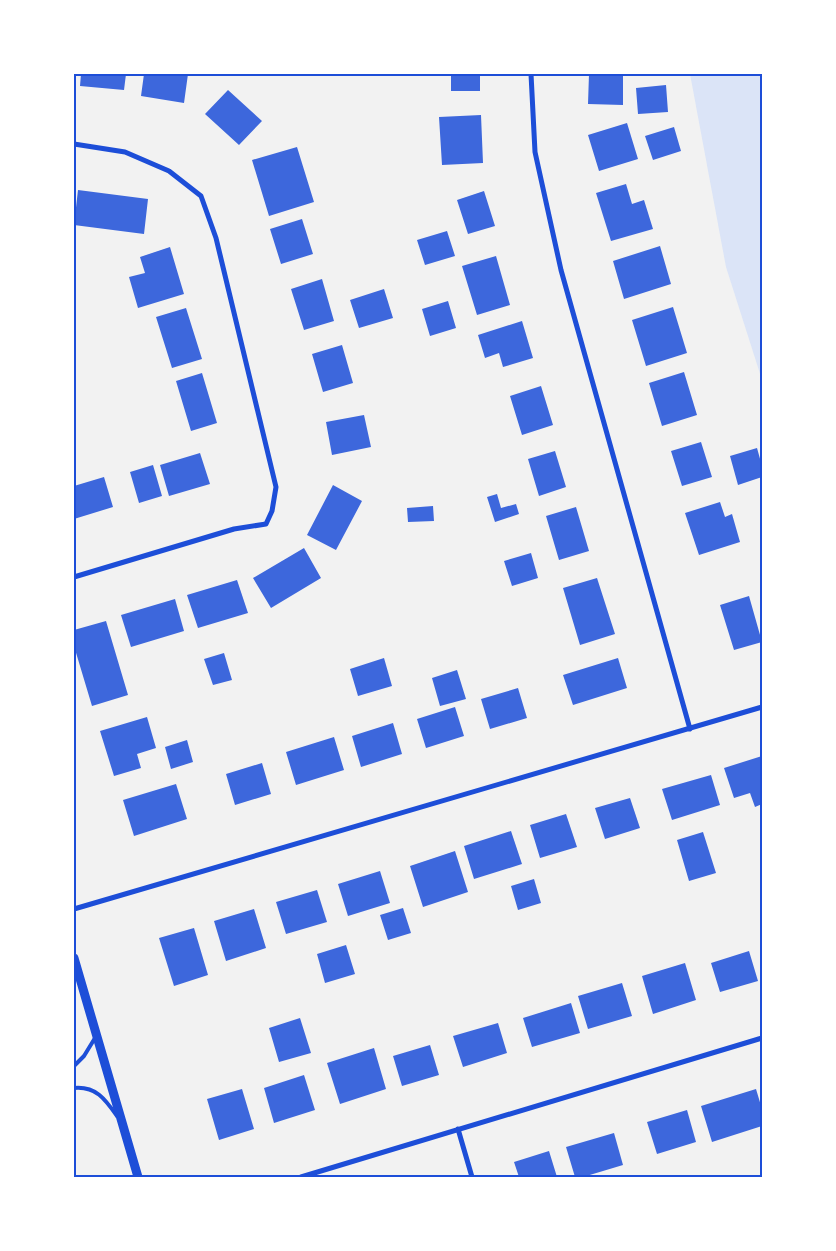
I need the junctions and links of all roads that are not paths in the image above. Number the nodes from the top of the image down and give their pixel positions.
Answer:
1 (532, 74) edge
2 (74, 144) edge
3 (74, 577) edge
4 (762, 707) edge
5 (690, 728) junction
6 (74, 909) edge
7 (74, 958) edge
8 (96, 1036) junction
9 (762, 1038) edge
10 (74, 1066) edge
11 (74, 1088) edge
12 (121, 1122) junction
13 (458, 1129) junction
14 (138, 1177) edge
15 (301, 1177) edge
16 (472, 1177) edge

1 - 5 street
2 - 3 street
4 - 5 street
5 - 6 street
7 - 8 street
8 - 10 lane
8 - 12 street
9 - 13 street
11 - 12 lane
12 - 14 street
13 - 15 street
13 - 16 street

